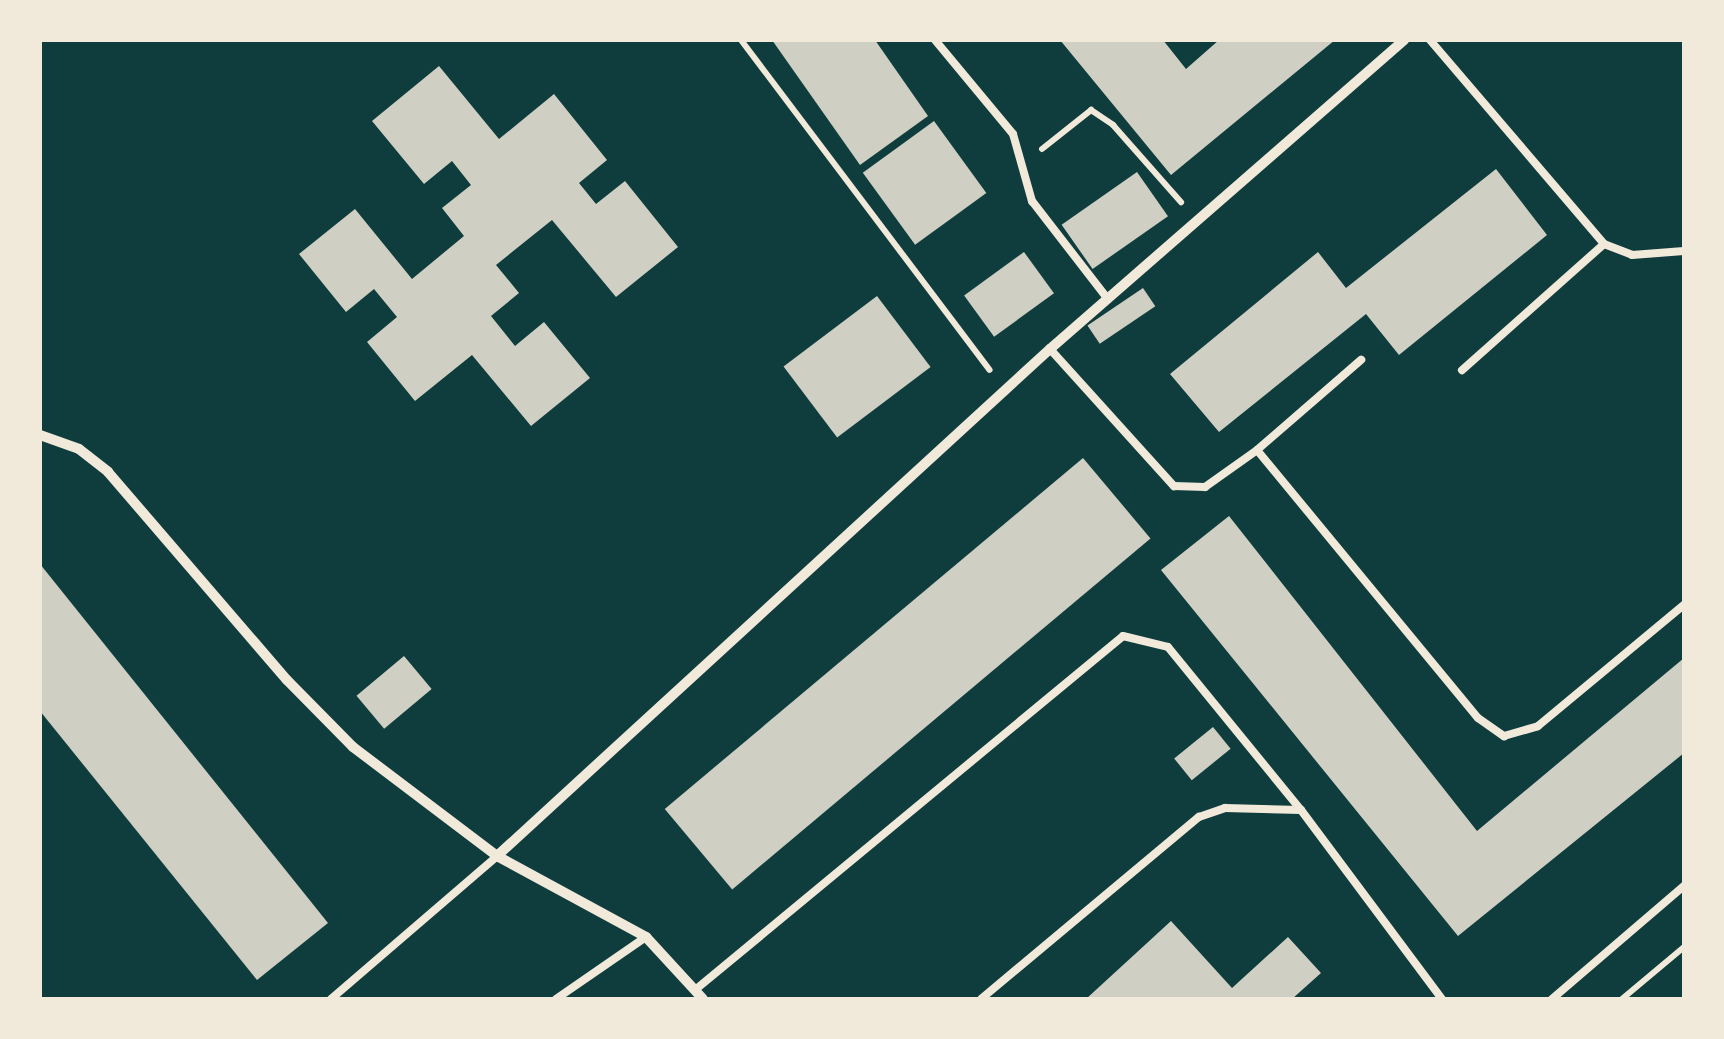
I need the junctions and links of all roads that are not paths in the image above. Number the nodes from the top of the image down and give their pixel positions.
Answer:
1 (935, 40) edge
2 (1404, 40) edge
3 (1430, 40) edge
4 (1604, 244) junction
5 (1684, 252) edge
6 (1107, 298) junction
7 (1050, 349) junction
8 (1361, 360) dead end
9 (1462, 370) dead end
10 (40, 435) edge
11 (1257, 450) junction
12 (1684, 605) edge
13 (1301, 810) junction
14 (497, 856) junction
15 (1684, 886) edge
16 (646, 938) junction
17 (699, 995) edge
18 (1438, 997) edge
19 (331, 999) edge
20 (556, 999) edge
21 (981, 999) edge
22 (1552, 999) edge

1 - 6 lane
2 - 6 street
3 - 4 lane
4 - 5 lane
4 - 9 lane
6 - 7 street
7 - 11 lane
7 - 14 street
8 - 11 lane
10 - 14 street
11 - 12 lane
13 - 17 lane
13 - 18 lane
13 - 21 lane
14 - 16 street
14 - 19 lane
15 - 22 lane
16 - 17 street
16 - 20 lane

